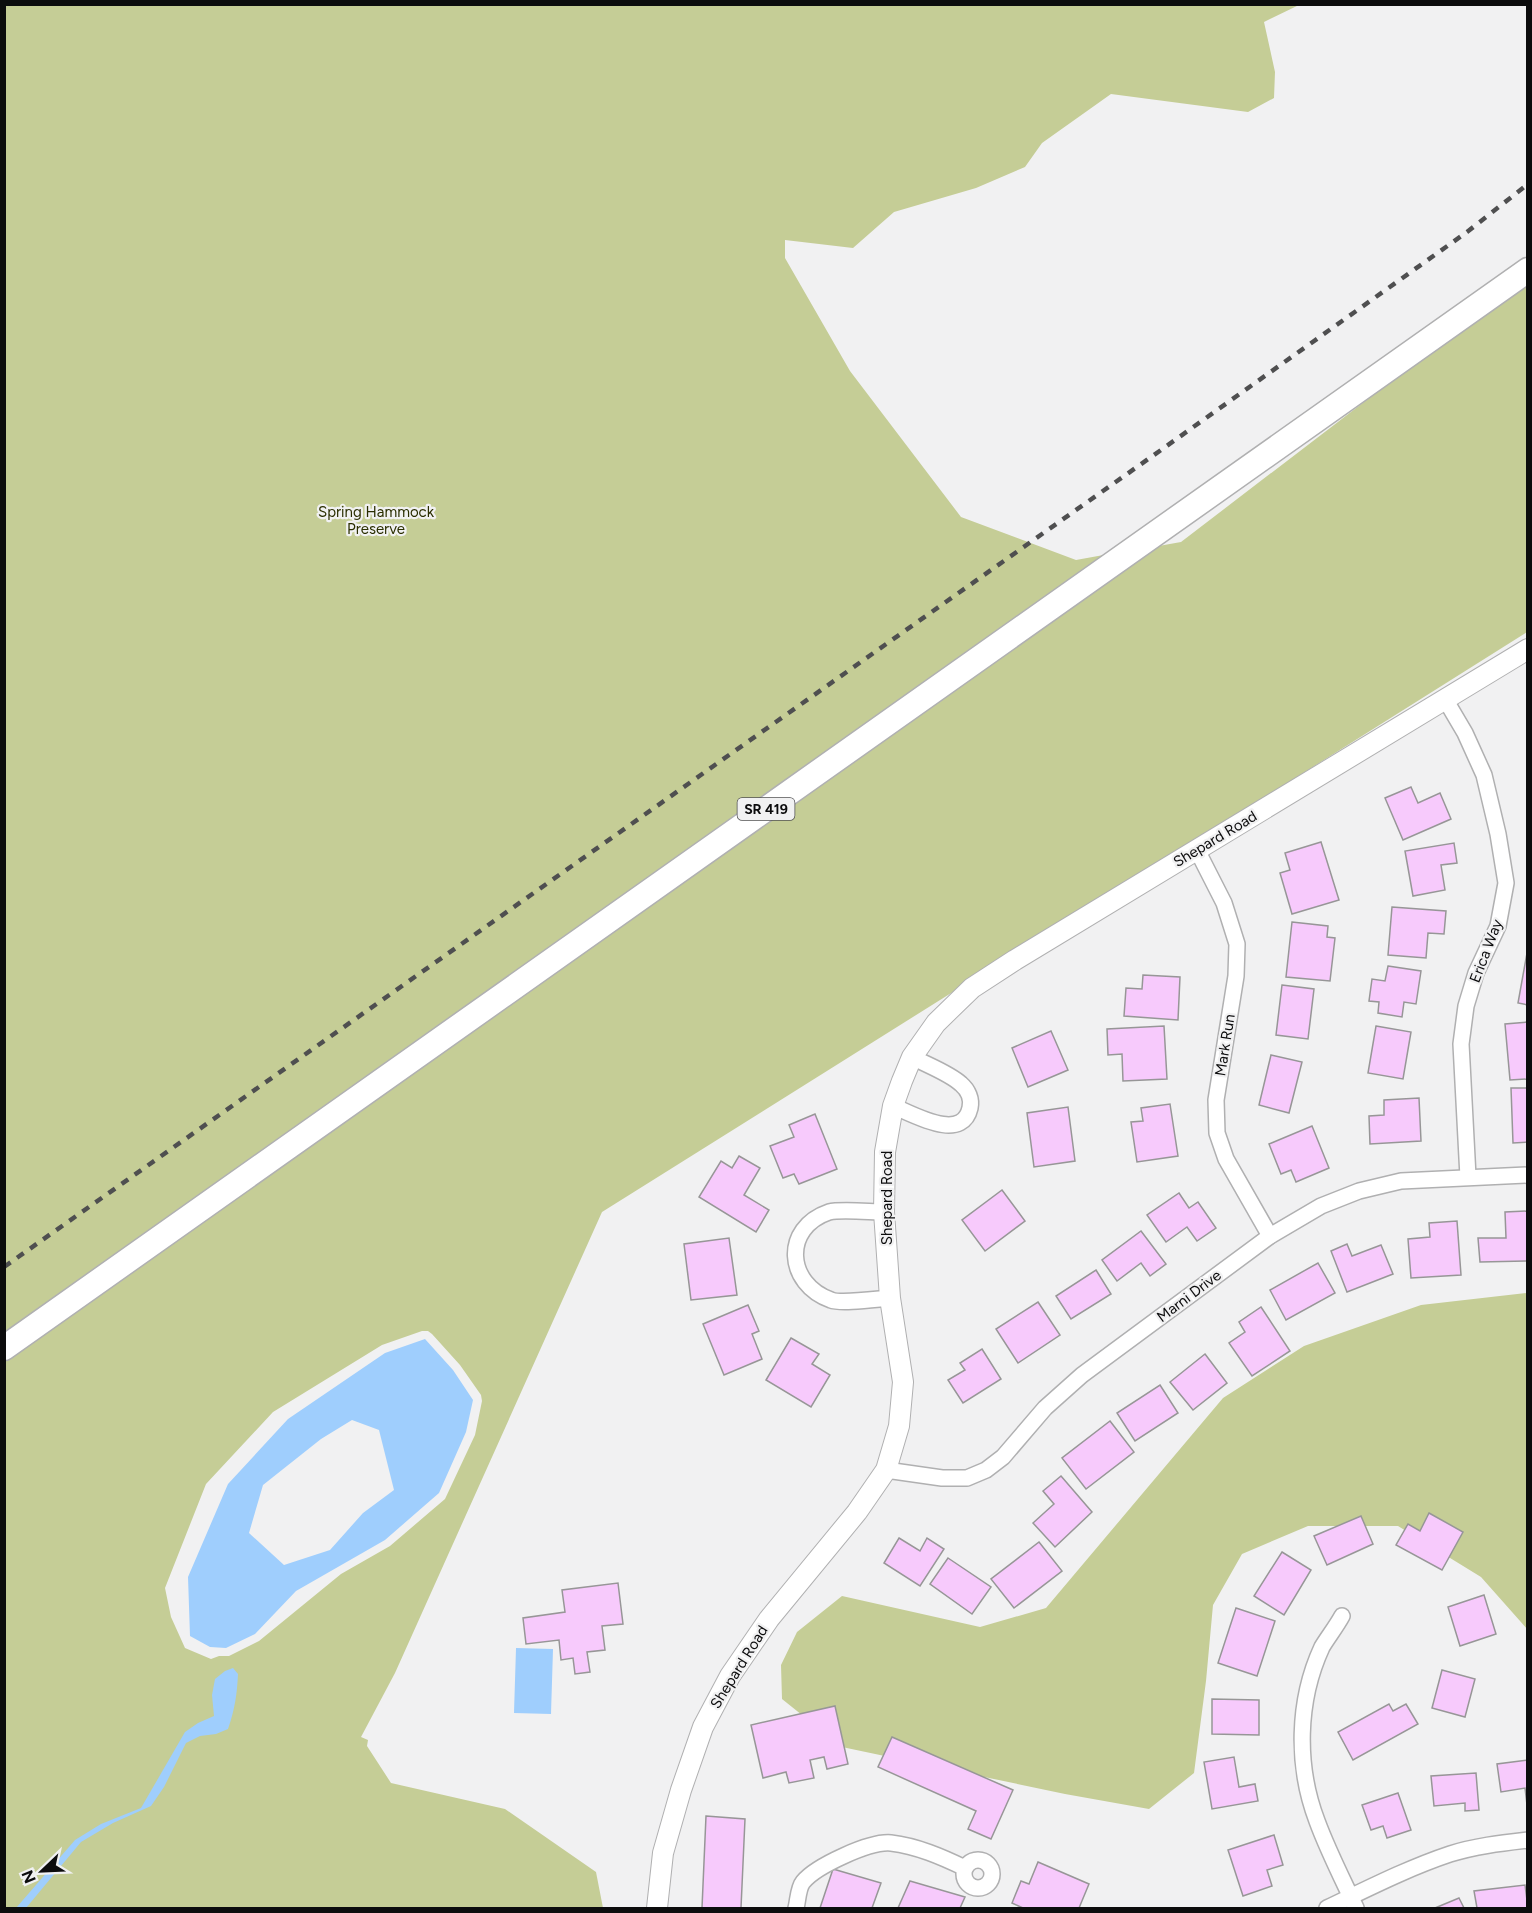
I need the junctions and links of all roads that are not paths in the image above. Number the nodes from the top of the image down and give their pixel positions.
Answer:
1 (1527, 270) edge
2 (1527, 649) edge
3 (1445, 699) junction
4 (1197, 850) junction
5 (912, 1057) junction
6 (893, 1106) junction
7 (1527, 1175) edge
8 (1468, 1177) junction
9 (885, 1212) junction
10 (1270, 1236) junction
11 (890, 1298) junction
12 (4, 1348) edge
13 (886, 1470) junction
14 (1342, 1617) dead end
15 (1527, 1840) edge
16 (965, 1868) dead end
17 (1354, 1903) edge
18 (657, 1908) edge
19 (796, 1908) edge
20 (1328, 1908) edge

1 - 12 main road, SR 419
2 - 3 street, Shepard Road
3 - 4 street, Shepard Road
3 - 8 street, Erica Way
4 - 5 street, Shepard Road
4 - 10 street, Mark Run
5 - 6 street, Shepard Road
5 - 6 street
6 - 9 street, Shepard Road
7 - 8 street, Marni Drive
8 - 10 street, Marni Drive
9 - 11 street, Shepard Road
9 - 11 street
10 - 13 street, Marni Drive
11 - 13 street, Shepard Road
13 - 18 street, Shepard Road
14 - 17 street
15 - 17 street
16 - 19 street
17 - 20 street

